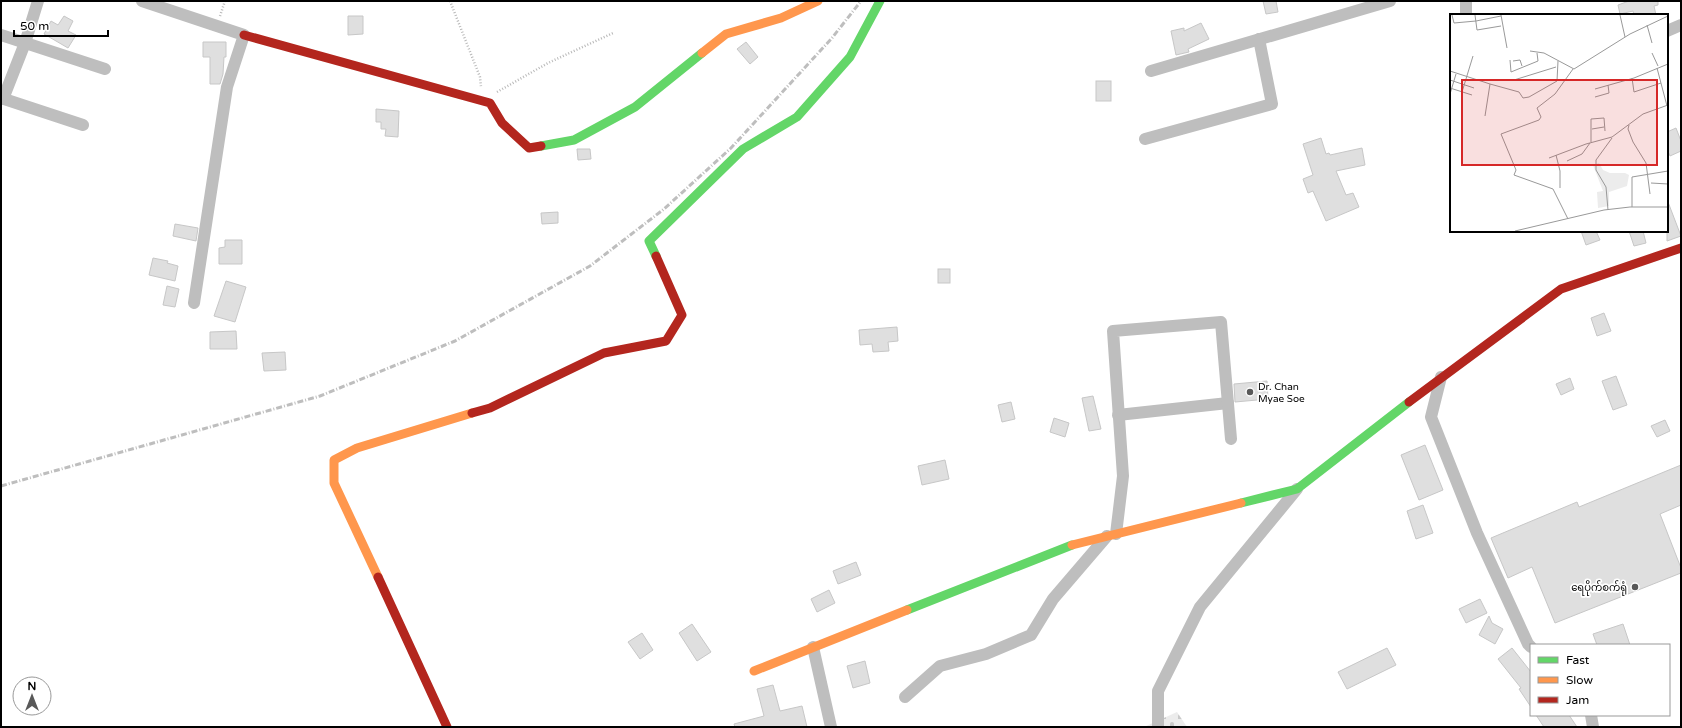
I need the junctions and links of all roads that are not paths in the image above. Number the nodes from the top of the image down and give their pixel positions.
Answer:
1 (38, 1) edge
2 (142, 1) edge
3 (818, 1) edge
4 (880, 1) edge
5 (1390, 1) edge
6 (1466, 1) edge
7 (1466, 14) edge
8 (1681, 25) edge
9 (1668, 31) edge
10 (1, 35) edge
11 (244, 35) junction
12 (1259, 39) junction
13 (25, 43) junction
14 (104, 69) dead end
15 (1151, 71) dead end
16 (2, 98) edge
17 (83, 125) dead end
18 (1145, 139) dead end
19 (1681, 248) edge
20 (194, 303) dead end
21 (1441, 377) junction
22 (1228, 403) junction
23 (1118, 415) junction
24 (1231, 439) dead end
25 (1297, 489) junction
26 (1111, 535) junction
27 (1530, 646) edge
28 (813, 647) junction
29 (754, 671) dead end
30 (905, 697) dead end
31 (1591, 716) edge
32 (447, 727) edge
33 (831, 727) edge
34 (1158, 727) edge
35 (1593, 727) edge

1 - 13 street
2 - 11 street
3 - 11 street
4 - 32 street
5 - 12 street
6 - 7 street
8 - 9 street
10 - 13 street
11 - 20 street
12 - 15 street
12 - 18 street
13 - 14 street
13 - 16 street
16 - 17 street
19 - 21 street
21 - 25 street
21 - 27 street
22 - 23 street
22 - 23 street
22 - 24 street
23 - 26 street
25 - 26 street
25 - 34 street
26 - 28 street
26 - 30 street
28 - 29 street
28 - 33 street
31 - 35 street

